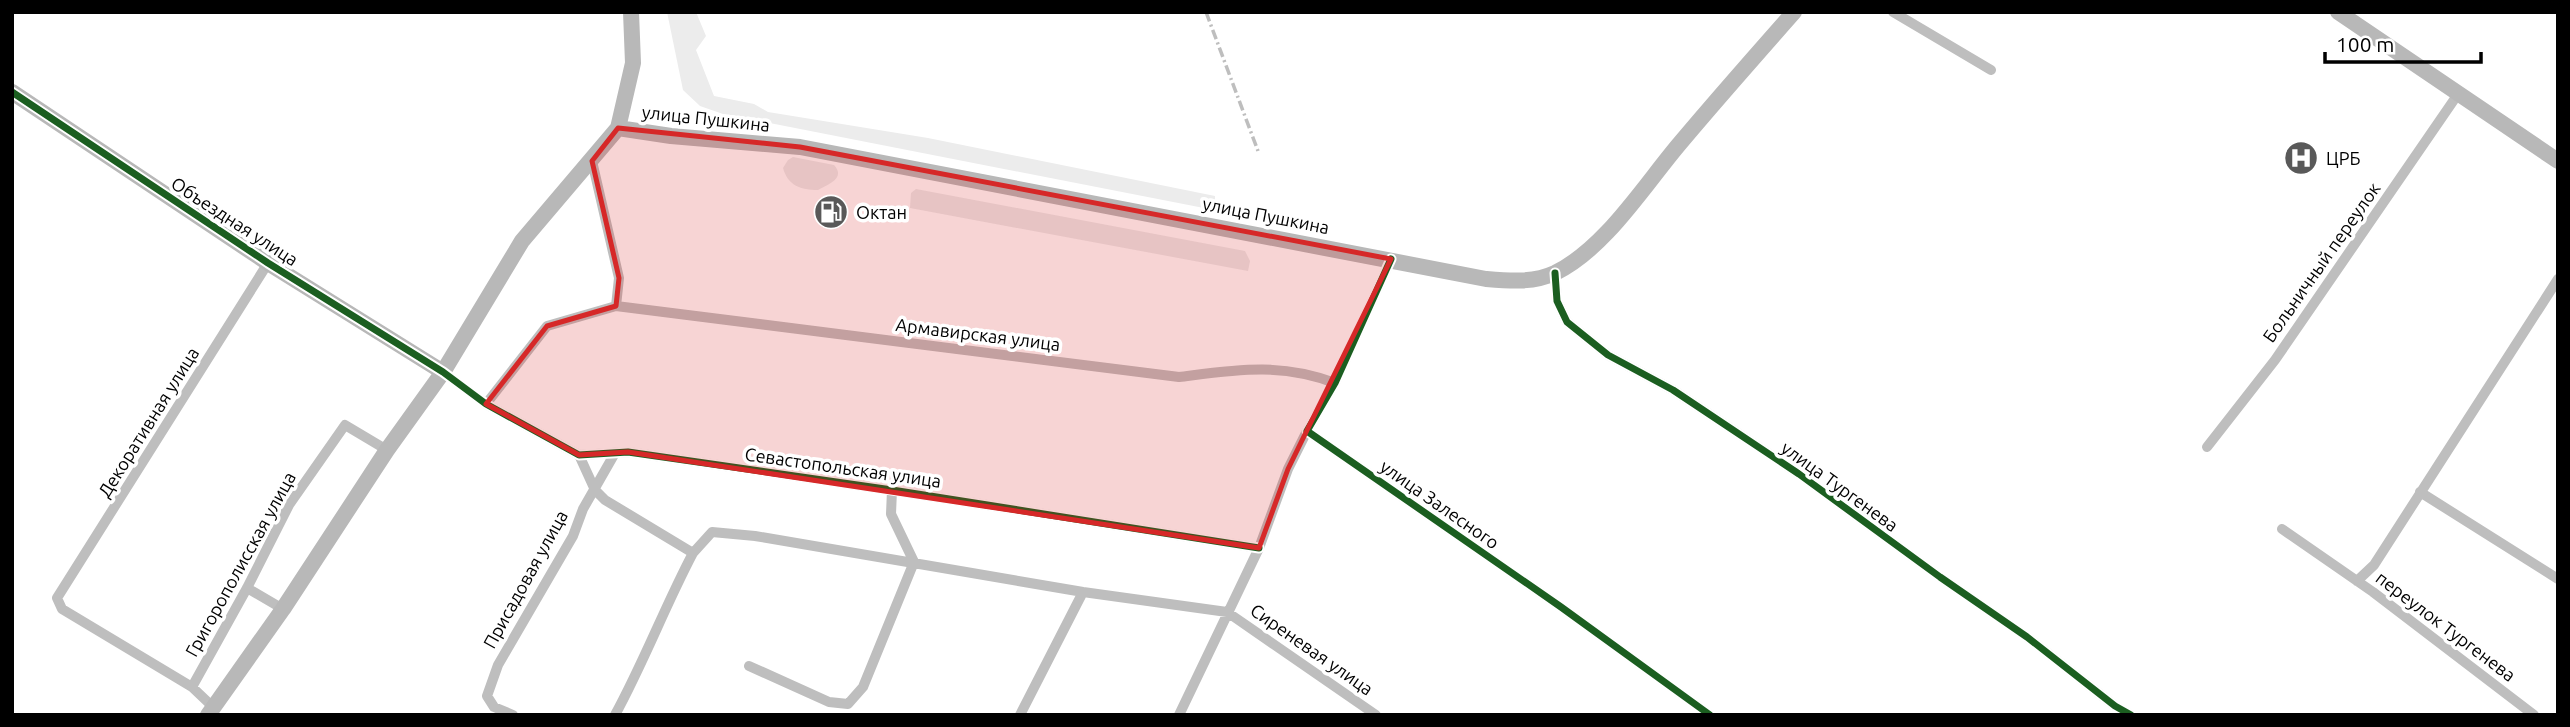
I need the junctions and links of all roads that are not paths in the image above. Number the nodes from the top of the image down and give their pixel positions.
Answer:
1 (631, 12) edge
2 (1794, 12) edge
3 (1893, 12) edge
4 (2338, 12) edge
5 (1991, 70) dead end
6 (12, 92) edge
7 (2458, 94) junction
8 (618, 128) junction
9 (592, 161) junction
10 (2558, 162) edge
11 (1391, 259) junction
12 (268, 264) junction
13 (1555, 273) junction
14 (2558, 279) edge
15 (616, 306) junction
16 (443, 372) junction
17 (1335, 383) junction
18 (486, 404) junction
19 (1307, 431) junction
20 (2207, 447) dead end
21 (387, 450) junction
22 (615, 453) junction
23 (579, 455) junction
24 (595, 490) junction
25 (892, 490) junction
26 (2420, 492) junction
27 (2282, 529) dead end
28 (1259, 548) junction
29 (694, 553) junction
30 (914, 562) junction
31 (2558, 579) edge
32 (2357, 582) junction
33 (247, 588) junction
34 (1083, 592) junction
35 (57, 598) joint
36 (282, 609) junction
37 (1227, 612) junction
38 (749, 666) dead end
39 (192, 687) junction
40 (211, 711) edge
41 (513, 715) edge
42 (615, 715) edge
43 (1020, 715) edge
44 (1179, 715) edge
45 (1377, 715) edge
46 (1710, 715) edge
47 (2131, 715) edge
48 (2534, 715) edge

1 - 8 main road
2 - 13 main road, улица Пушкина
3 - 5 street
4 - 7 main road
6 - 12 main road, Объездная улица
7 - 10 main road
7 - 20 street, Больничный переулок
8 - 9 main road
8 - 11 main road, улица Пушкина
9 - 15 street
9 - 16 main road
11 - 13 main road, улица Пушкина
11 - 17 street
12 - 16 main road, Объездная улица
12 - 35 street, Декоративная улица
13 - 47 street, улица Тургенева
14 - 26 street, переулок Тургенева
15 - 17 street, Армавирская улица
15 - 18 street, Армавирская улица
16 - 18 street
16 - 21 main road
17 - 19 street
18 - 23 street
19 - 28 street
19 - 46 street, улица Залесного
21 - 33 street, Григорополисская улица
21 - 36 main road
22 - 23 street, Севастопольская улица
22 - 24 street, Присадовая улица
22 - 25 street, Севастопольская улица
23 - 24 street
24 - 29 street
24 - 41 street, Присадовая улица
25 - 28 street, Севастопольская улица
25 - 30 street
26 - 31 street
26 - 32 street, переулок Тургенева
27 - 32 street
28 - 37 street
29 - 30 street
29 - 42 street
30 - 34 street
30 - 38 street
32 - 48 street, переулок Тургенева
33 - 36 street
33 - 39 street, Григорополисская улица
34 - 37 street
34 - 43 street
35 - 39 street, Григорополисская улица
36 - 40 main road
37 - 44 street
37 - 45 street, Сиреневая улица
39 - 40 street, Григорополисская улица

